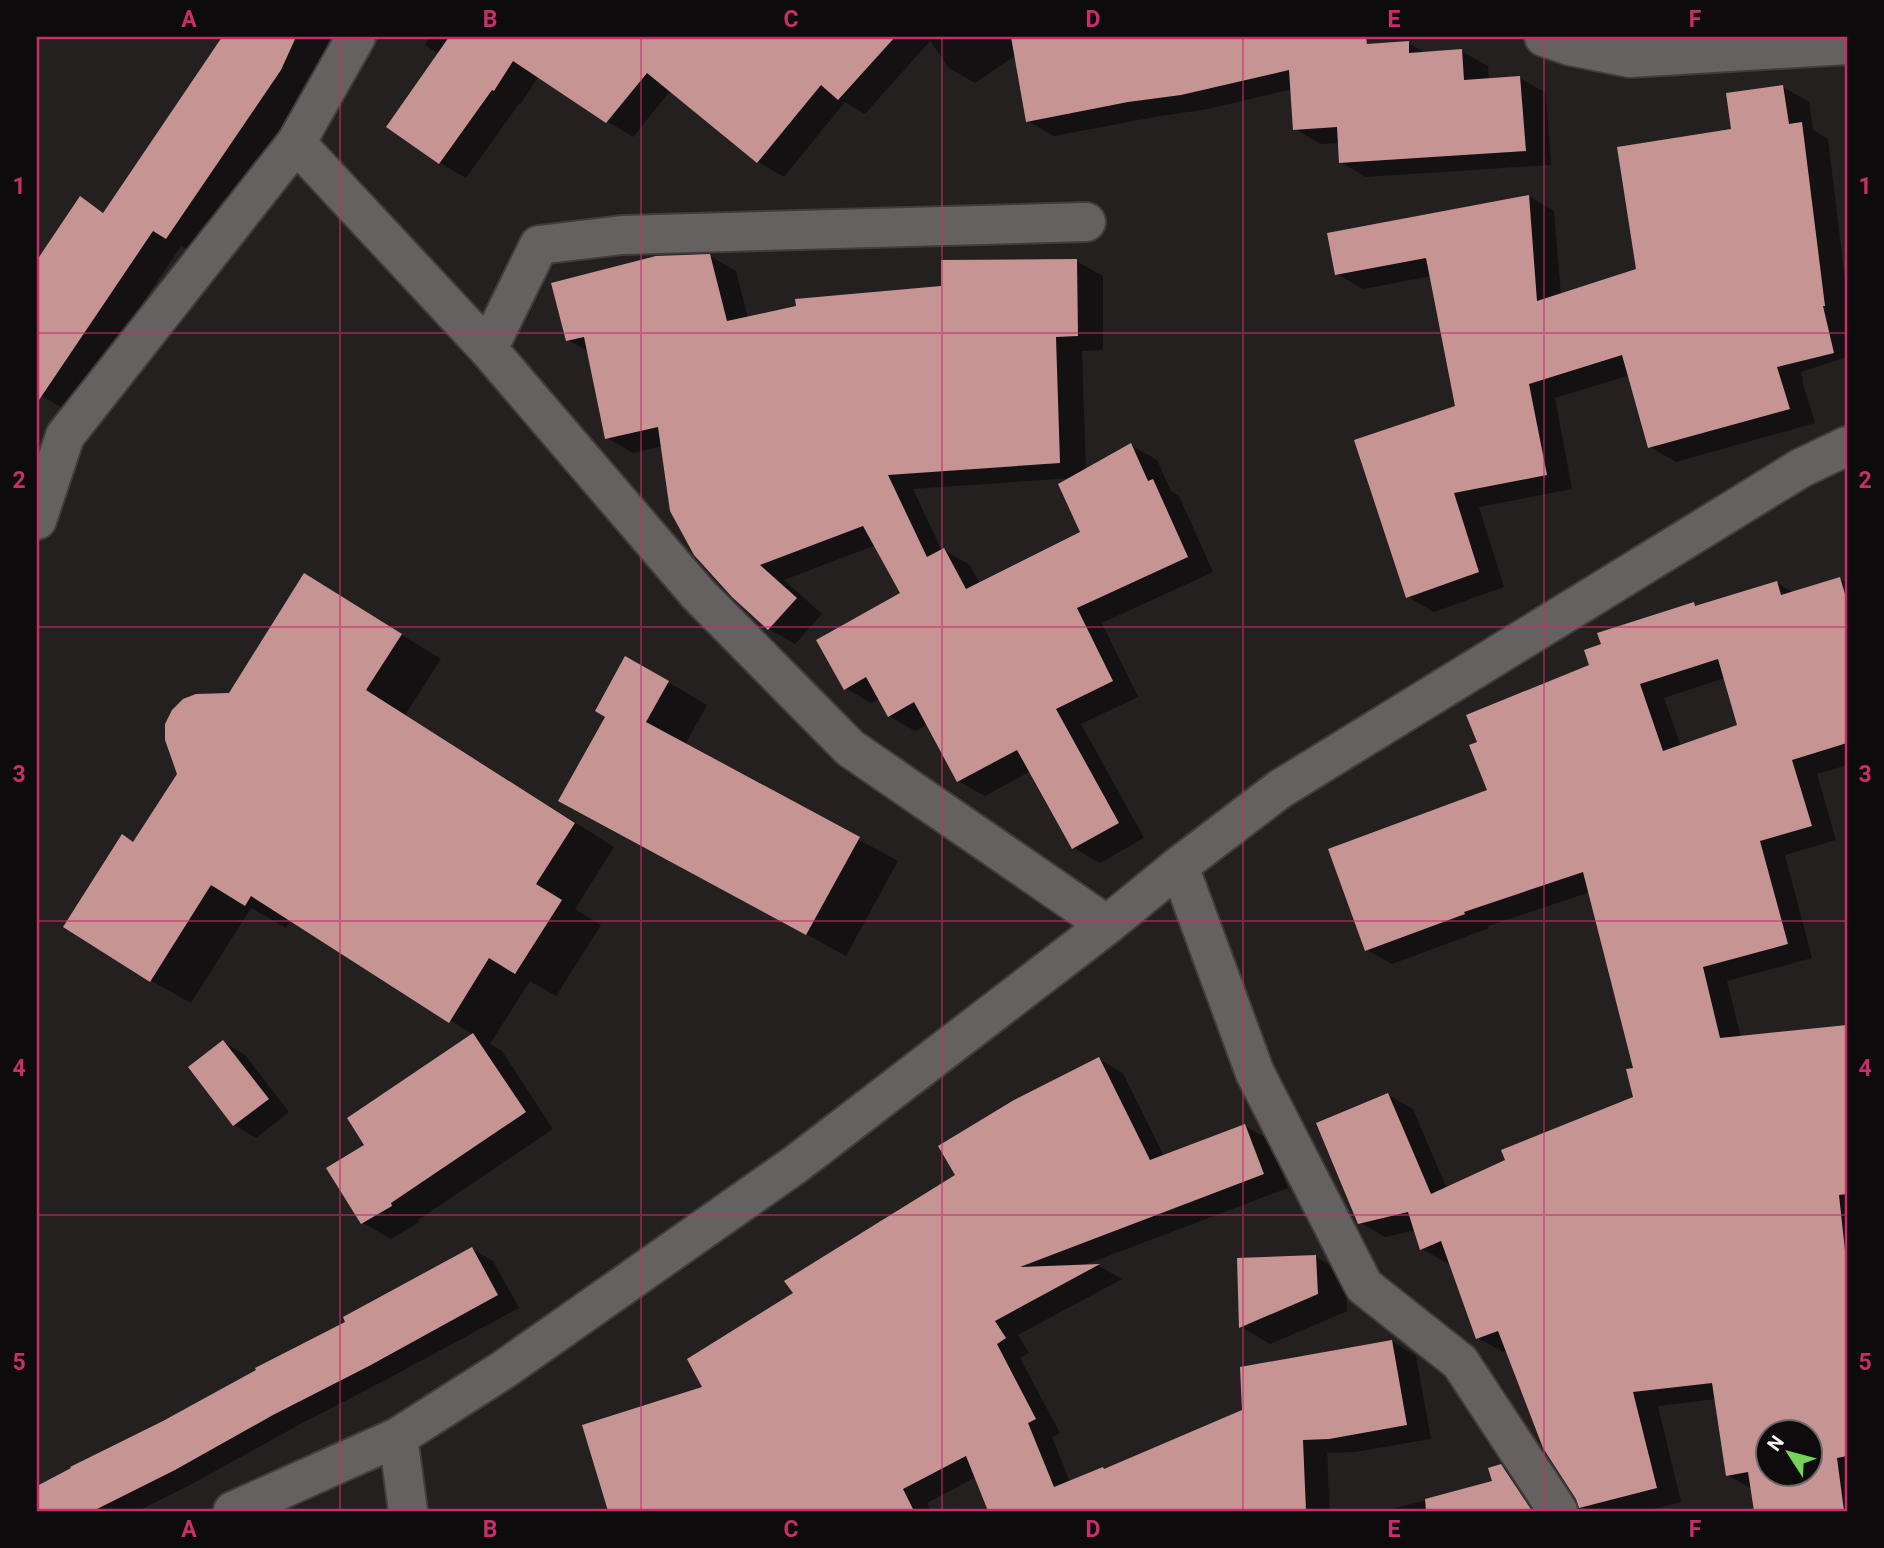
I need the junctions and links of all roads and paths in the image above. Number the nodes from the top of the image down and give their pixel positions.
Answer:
1 (356, 37) edge
2 (1544, 37) edge
3 (1847, 45) edge
4 (296, 144) junction
5 (1086, 222) dead end
6 (488, 349) junction
7 (1847, 446) edge
8 (37, 520) edge
9 (1179, 866) junction
10 (1107, 925) junction
11 (398, 1437) junction
12 (233, 1511) edge
13 (408, 1511) edge
14 (1558, 1511) edge

1 - 4 street
2 - 3 street
4 - 6 street
4 - 8 street
5 - 6 street
6 - 10 street
7 - 9 street
9 - 10 street
9 - 14 street
10 - 11 street
11 - 12 street
11 - 13 street

